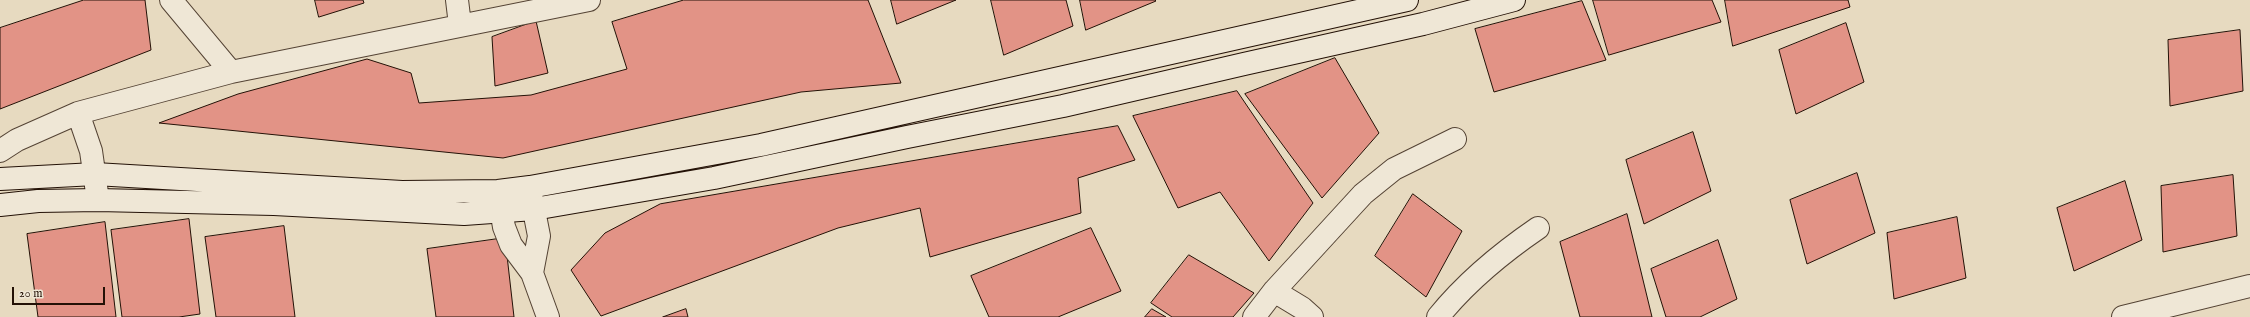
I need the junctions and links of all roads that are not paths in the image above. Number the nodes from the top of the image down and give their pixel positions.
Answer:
1 (171, 0) edge
2 (457, 0) edge
3 (589, 0) edge
4 (1407, 0) edge
5 (1514, 0) edge
6 (460, 25) junction
7 (230, 72) junction
8 (78, 112) junction
9 (1455, 139) dead end
10 (0, 151) edge
11 (95, 174) junction
12 (0, 179) edge
13 (530, 187) junction
14 (498, 191) junction
15 (98, 200) junction
16 (0, 205) edge
17 (534, 209) junction
18 (500, 213) junction
19 (1538, 228) dead end
20 (532, 273) junction
21 (2250, 286) edge
22 (1274, 291) junction
23 (548, 317) edge
24 (1254, 317) edge
25 (1312, 317) edge
26 (1438, 317) edge
27 (2123, 317) edge

1 - 7 main road
2 - 6 main road
3 - 6 main road
4 - 13 main road
5 - 17 main road
6 - 7 main road
7 - 8 main road
8 - 10 main road
8 - 11 main road
9 - 22 main road
11 - 12 main road
11 - 14 main road
11 - 15 main road
13 - 14 main road
13 - 17 main road
14 - 18 main road
15 - 16 main road
15 - 18 main road
17 - 18 main road
17 - 20 main road
18 - 20 main road
19 - 26 main road
20 - 23 main road
21 - 27 main road
22 - 24 main road
22 - 25 main road

